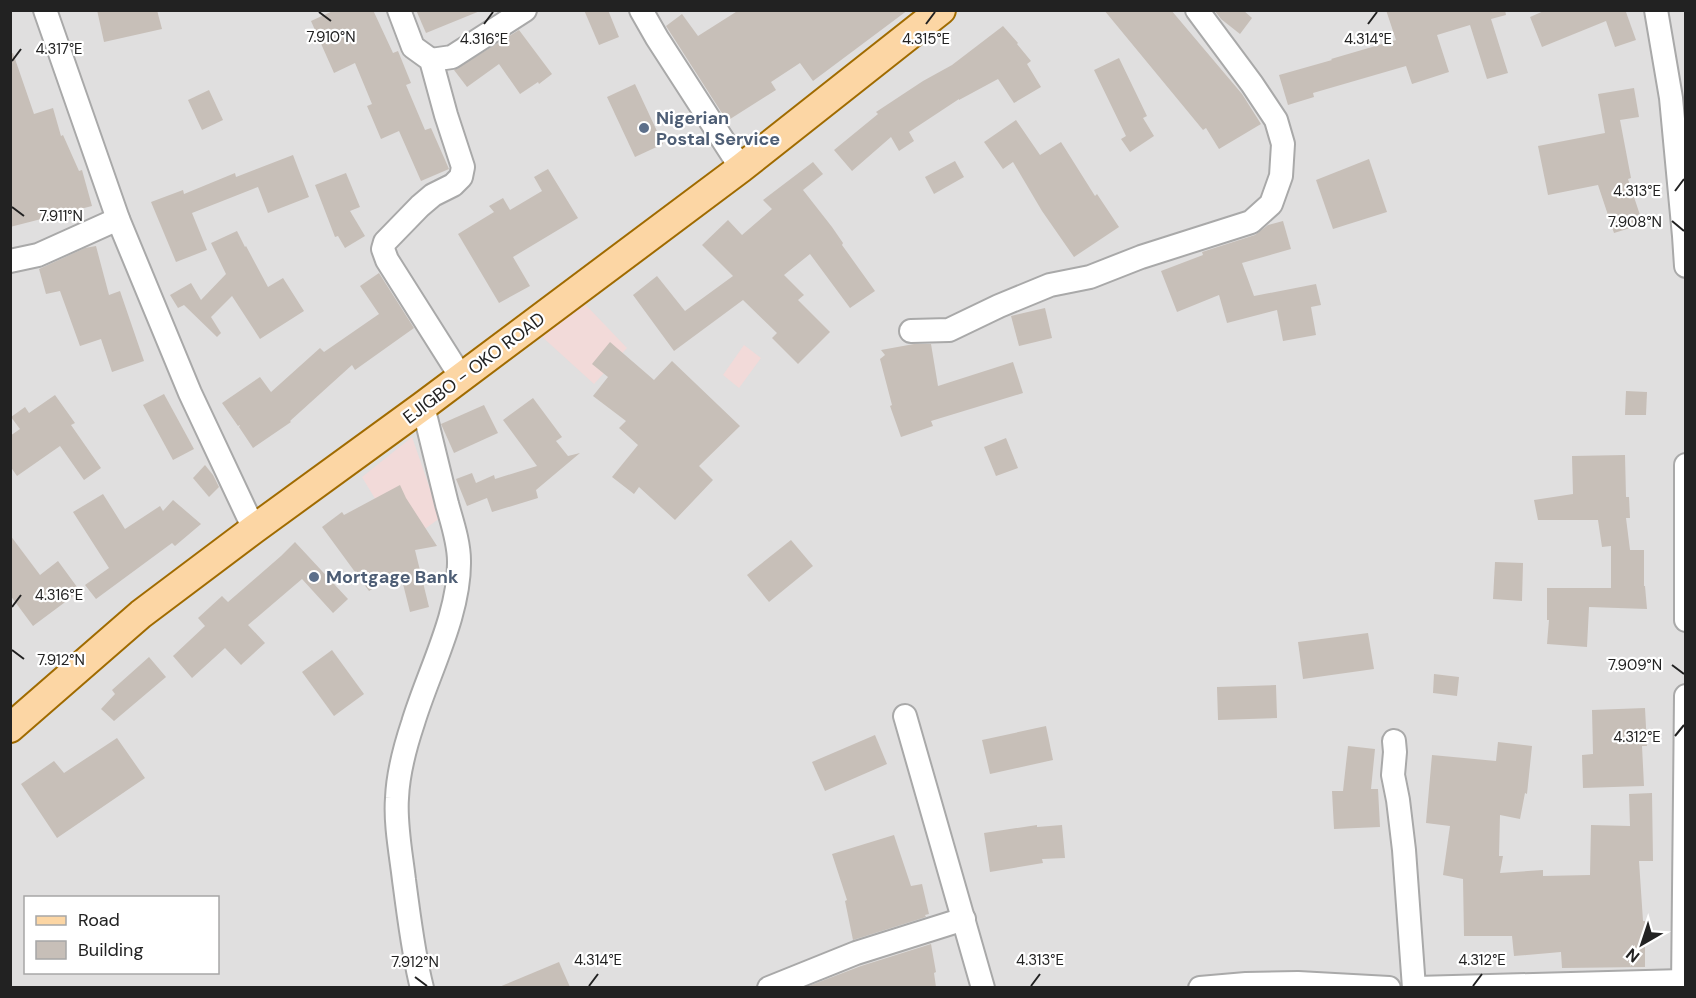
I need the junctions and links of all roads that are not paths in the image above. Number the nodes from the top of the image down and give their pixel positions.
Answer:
1 (45, 10) edge
2 (399, 10) edge
3 (525, 10) edge
4 (641, 10) edge
5 (941, 10) edge
6 (1197, 10) edge
7 (1656, 10) edge
8 (431, 60) junction
9 (741, 168) junction
10 (118, 219) junction
11 (1684, 236) edge
12 (10, 261) edge
13 (1686, 267) edge
14 (911, 331) dead end
15 (461, 377) junction
16 (423, 406) junction
17 (1686, 465) edge
18 (254, 529) junction
19 (1685, 569) edge
20 (1686, 620) edge
21 (1686, 696) edge
22 (905, 717) dead end
23 (10, 728) edge
24 (1394, 741) dead end
25 (964, 919) junction
26 (1683, 984) edge
27 (422, 987) edge
28 (769, 987) edge
29 (983, 987) edge
30 (1200, 987) edge
31 (1389, 987) edge
32 (1415, 987) edge
33 (1500, 987) edge

1 - 10 street
2 - 8 street
3 - 8 street
4 - 9 street
5 - 9 main road, EJIGBO - OKO ROAD
6 - 14 street
7 - 11 street
8 - 15 street
9 - 15 main road, EJIGBO - OKO ROAD
10 - 12 street
10 - 18 street
11 - 13 street
15 - 16 main road, EJIGBO - OKO ROAD
16 - 18 main road, EJIGBO - OKO ROAD
16 - 27 street
17 - 19 street
18 - 23 main road, EJIGBO - OKO ROAD
19 - 20 street
21 - 26 street
22 - 25 street
24 - 32 street
25 - 28 street
25 - 29 street
26 - 33 street
30 - 31 street
32 - 33 street

